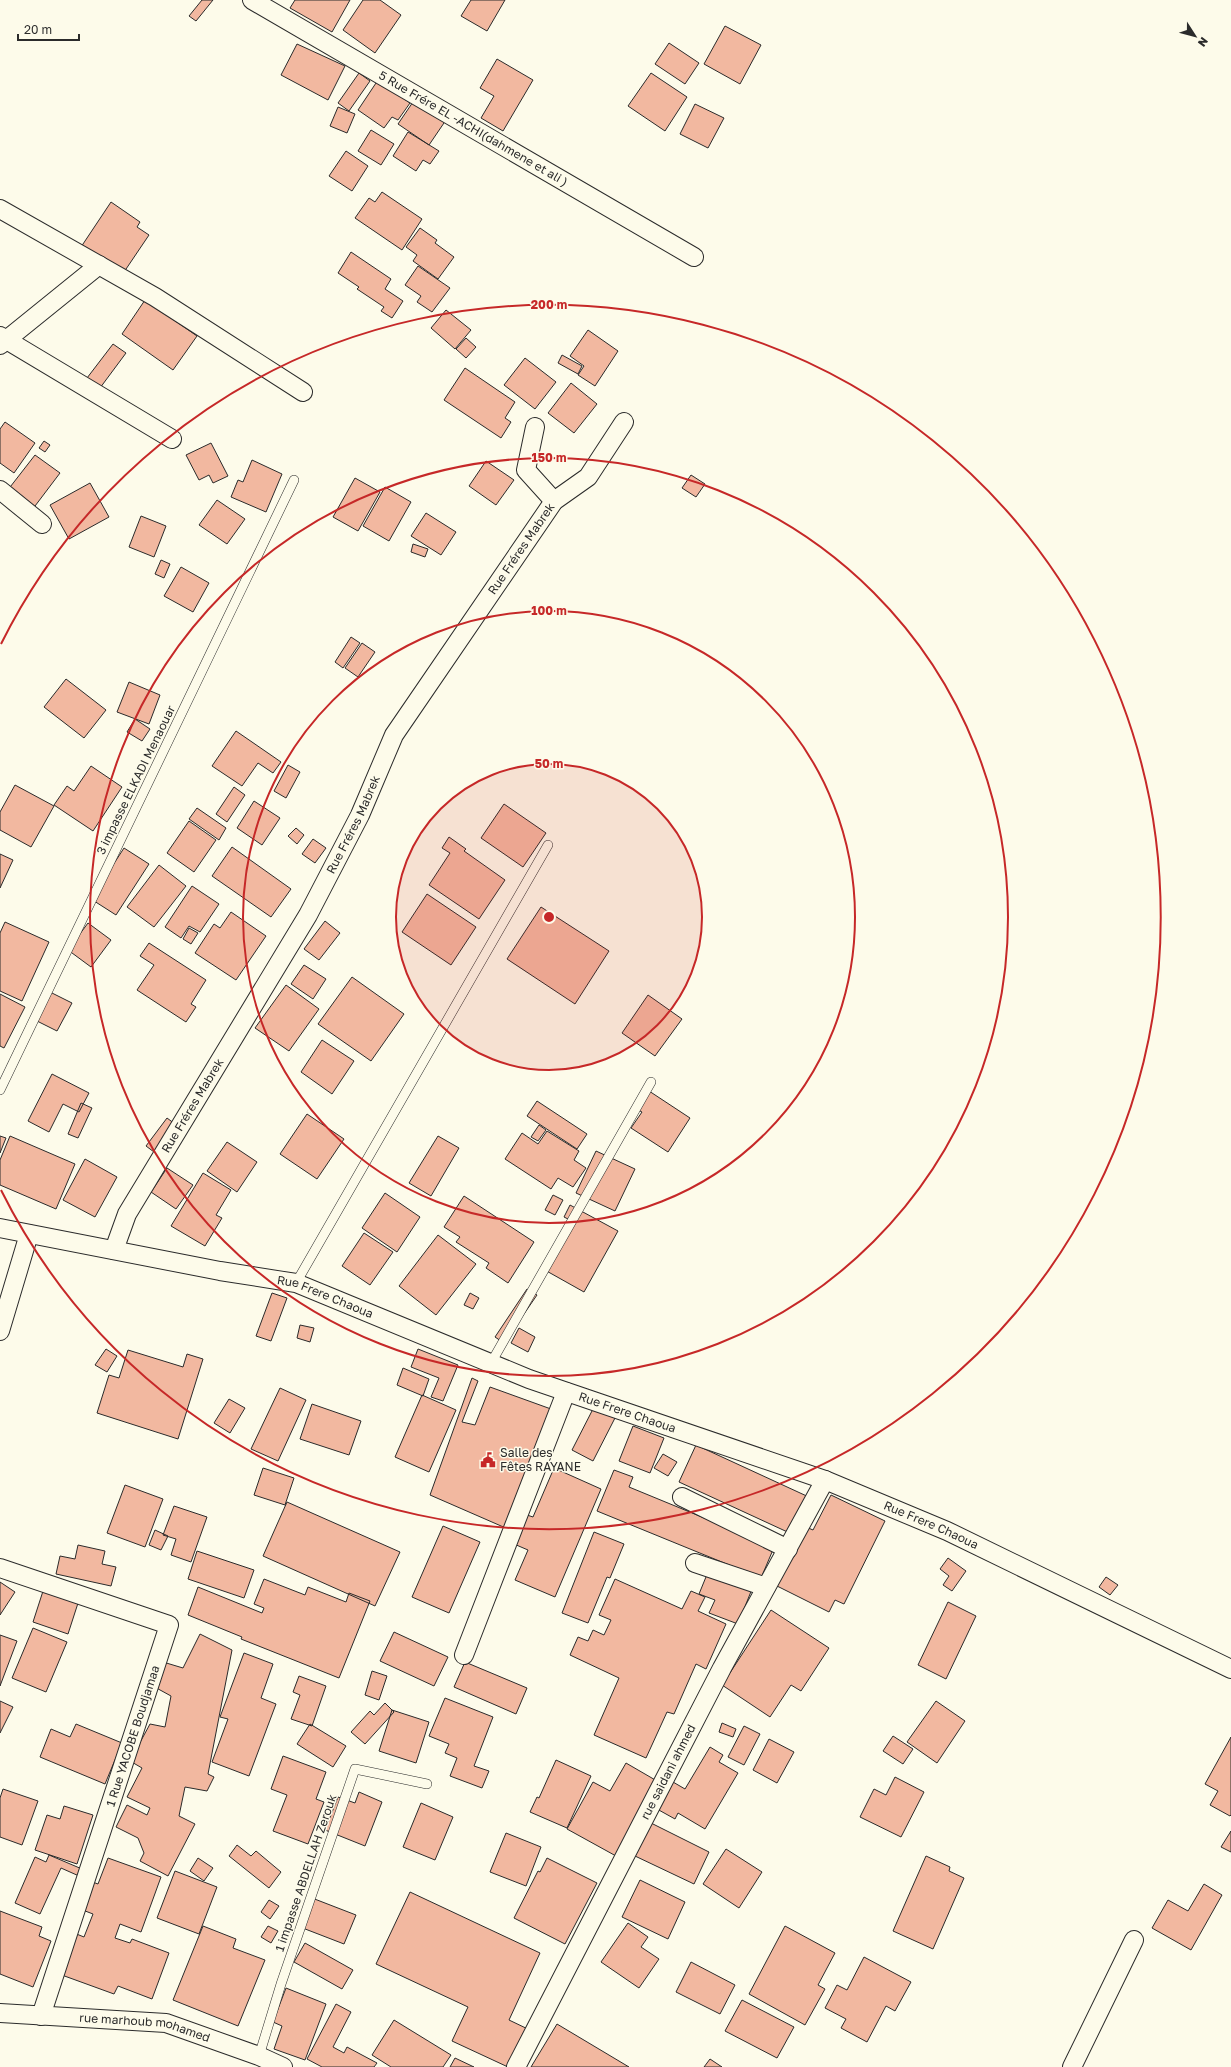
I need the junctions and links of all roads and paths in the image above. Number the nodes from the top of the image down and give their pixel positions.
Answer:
1 (252, 0) edge
2 (0, 209) edge
3 (694, 257) dead end
4 (98, 265) junction
5 (2, 341) edge
6 (303, 392) dead end
7 (624, 422) dead end
8 (535, 427) dead end
9 (172, 438) dead end
10 (294, 480) dead end
11 (0, 490) edge
12 (554, 501) junction
13 (42, 524) dead end
14 (548, 845) dead end
15 (651, 1082) dead end
16 (0, 1090) edge
17 (0, 1228) edge
18 (29, 1234) junction
19 (114, 1250) junction
20 (296, 1283) junction
21 (0, 1331) edge
22 (491, 1363) junction
23 (566, 1392) junction
24 (825, 1480) junction
25 (682, 1497) dead end
26 (788, 1549) junction
27 (695, 1563) dead end
28 (0, 1568) edge
29 (766, 1587) junction
30 (464, 1655) dead end
31 (1231, 1669) edge
32 (427, 1784) dead end
33 (1134, 1940) dead end
34 (0, 2013) edge
35 (41, 2016) junction
36 (259, 2056) junction
37 (283, 2067) edge
38 (516, 2067) edge
39 (1072, 2067) edge

1 - 3 street, 5 Rue Frére EL -ACHI(dahmene et ali )
2 - 4 street
4 - 5 street
4 - 6 street
5 - 9 street
7 - 12 street, Rue Fréres Mabrek
8 - 12 street
10 - 16 lane, 3 impasse ELKADI Menaouar
11 - 13 street
12 - 19 street, Rue Fréres Mabrek
14 - 20 lane
15 - 22 lane
17 - 18 street, Rue Frere Chaoua
18 - 19 street, Rue Frere Chaoua
18 - 21 street
19 - 20 street, Rue Frere Chaoua
20 - 22 street, Rue Frere Chaoua
22 - 23 street, Rue Frere Chaoua
23 - 24 street, Rue Frere Chaoua
23 - 30 street
24 - 26 street, rue saidani ahmed
24 - 31 street, Rue Frere Chaoua
25 - 26 street
26 - 29 street, rue saidani ahmed
27 - 29 street
28 - 35 street, 1 Rue YACOBE Boudjamaa
29 - 38 street, rue saidani ahmed
32 - 36 lane, 1 impasse ABDELLAH Zerouk
33 - 39 street
34 - 35 street, rue marhoub mohamed
35 - 36 street, rue marhoub mohamed
36 - 37 street, rue marhoub mohamed

